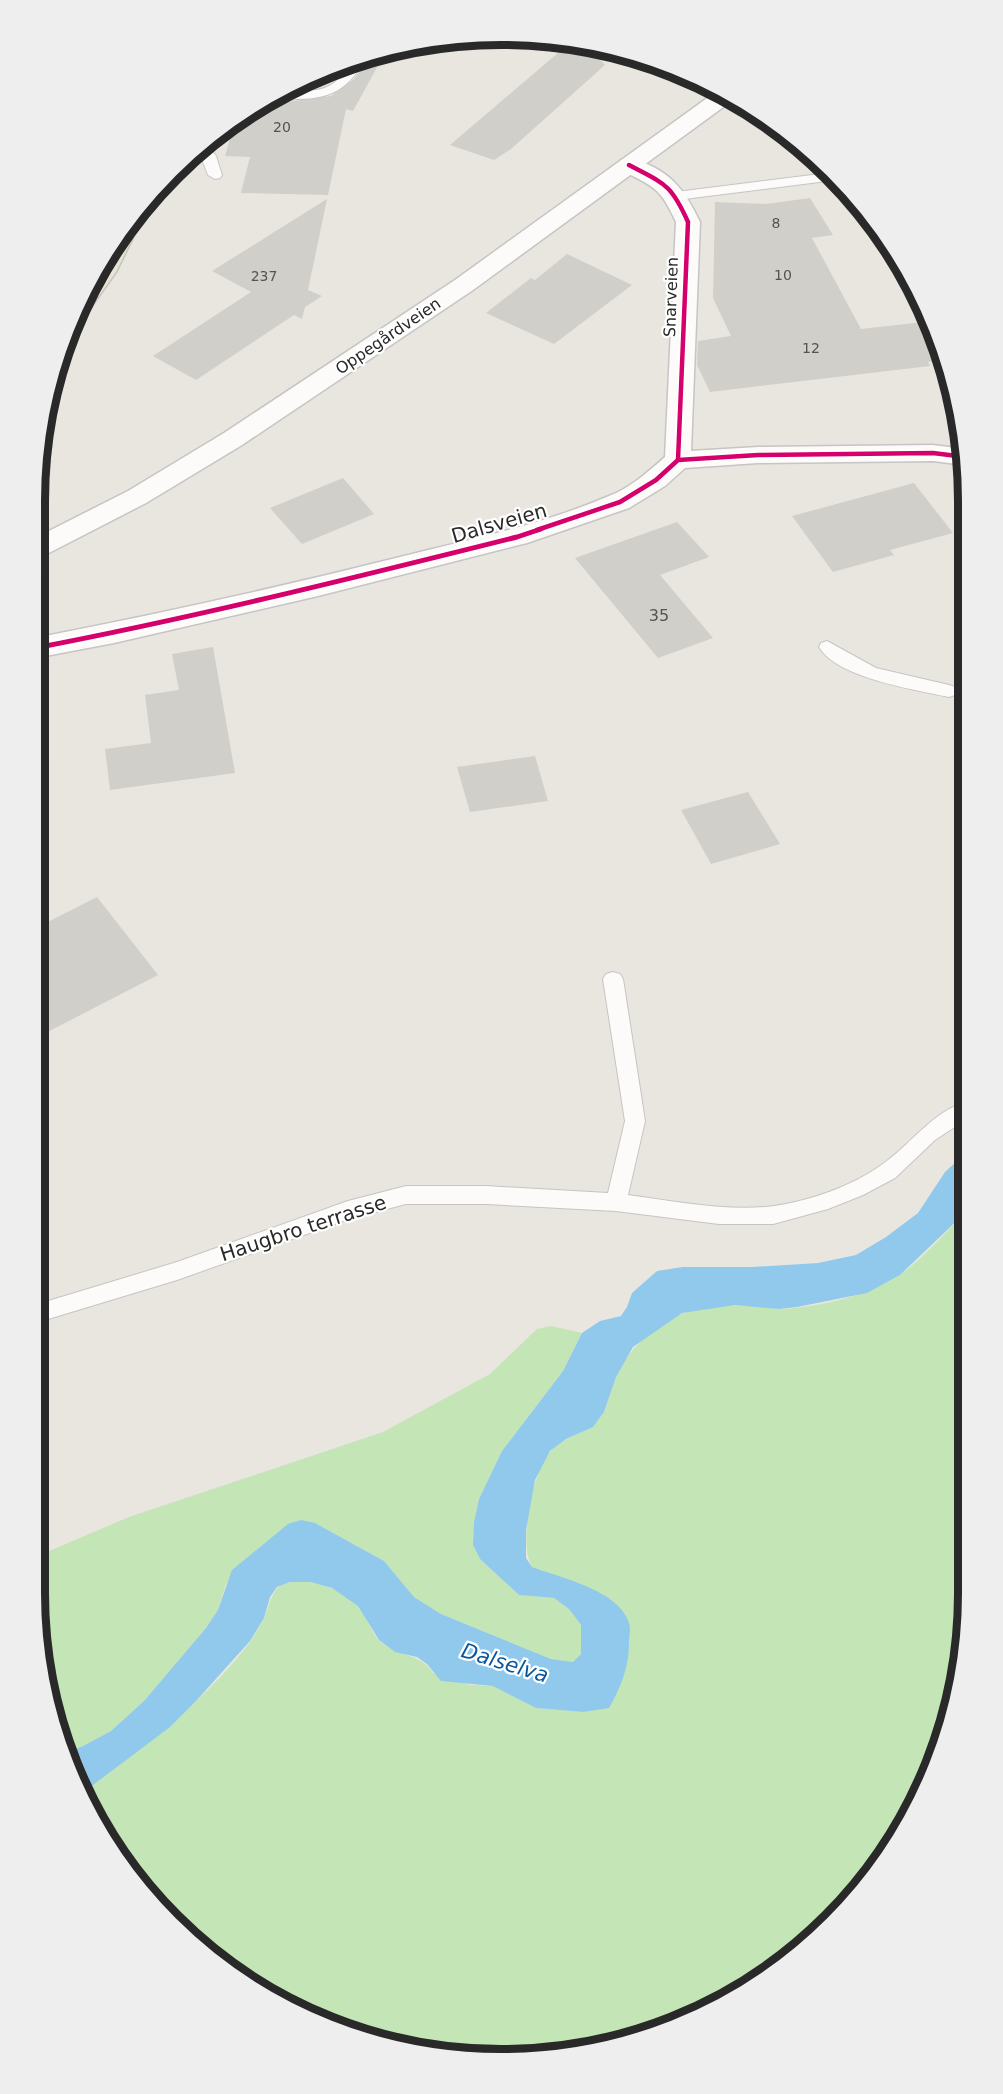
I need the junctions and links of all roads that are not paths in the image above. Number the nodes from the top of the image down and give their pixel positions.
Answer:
1 (354, 69) edge
2 (295, 94) edge
3 (719, 100) edge
4 (207, 153) edge
5 (629, 165) junction
6 (215, 176) dead end
7 (823, 178) edge
8 (676, 196) junction
9 (955, 456) edge
10 (678, 460) junction
11 (45, 543) edge
12 (45, 646) edge
13 (827, 647) dead end
14 (949, 692) dead end
15 (613, 979) dead end
16 (958, 1115) edge
17 (616, 1202) junction
18 (45, 1311) edge

1 - 2 lane
3 - 5 street, Oppegårdveien
4 - 6 lane
5 - 8 street, Snarveien
5 - 11 street, Oppegårdveien
7 - 8 lane
8 - 10 street, Snarveien
9 - 10 street
10 - 12 street, Dalsveien
13 - 14 lane
15 - 17 lane
16 - 17 lane, Haugbro terrasse
17 - 18 lane, Haugbro terrasse

